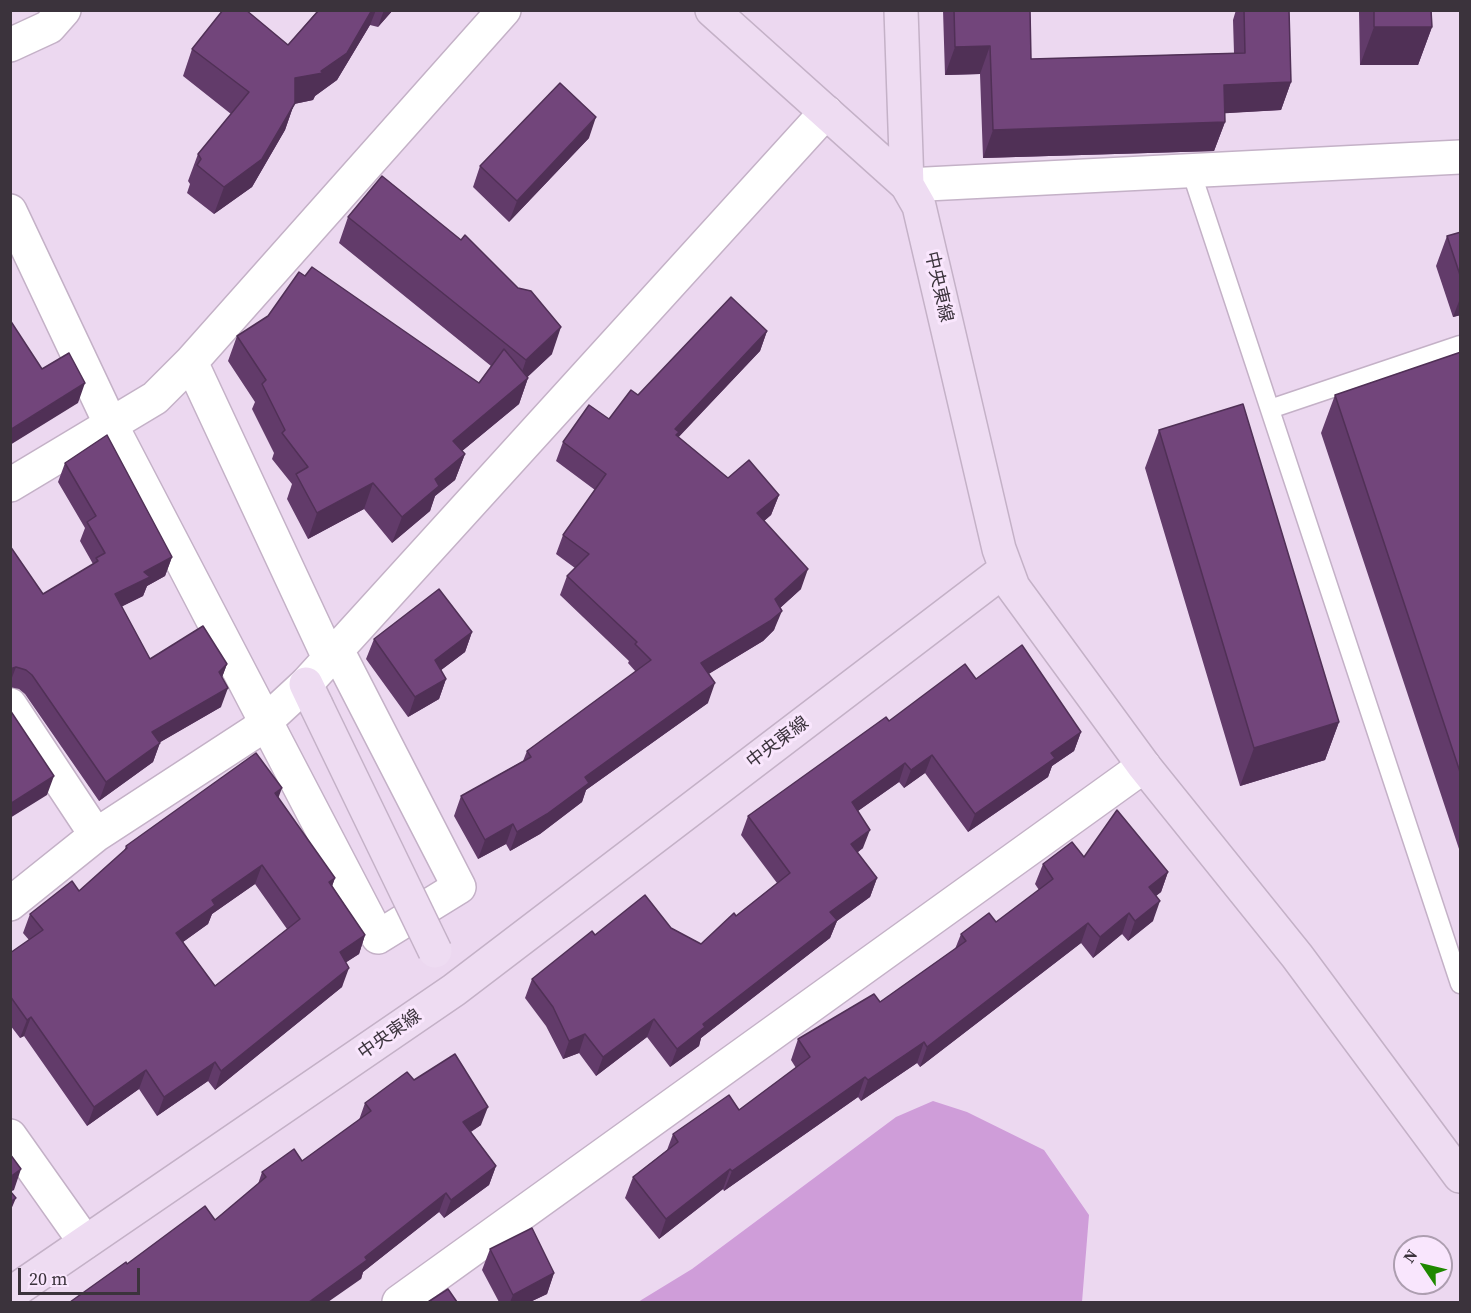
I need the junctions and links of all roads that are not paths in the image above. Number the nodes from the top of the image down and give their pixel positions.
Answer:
1 (64, 10) edge
2 (504, 10) edge
3 (712, 10) edge
4 (901, 10) edge
5 (10, 45) edge
6 (826, 112) junction
7 (1461, 157) edge
8 (1191, 171) junction
9 (907, 185) junction
10 (10, 211) edge
11 (1461, 345) edge
12 (191, 362) junction
13 (1270, 409) junction
14 (111, 425) junction
15 (10, 485) edge
16 (1006, 568) junction
17 (333, 654) junction
18 (311, 695) junction
19 (10, 705) edge
20 (264, 722) junction
21 (1144, 766) junction
22 (96, 835) junction
23 (10, 904) edge
24 (1461, 984) edge
25 (454, 990) junction
26 (10, 1136) edge
27 (1461, 1176) edge
28 (85, 1242) junction
29 (10, 1294) edge
30 (399, 1302) edge

1 - 5 street
2 - 12 street
3 - 6 main road, 中央東線
4 - 9 main road
6 - 9 main road, 中央東線
6 - 17 street
7 - 8 street
8 - 9 street
8 - 13 lane
9 - 16 main road, 中央東線
10 - 14 street
11 - 13 lane
12 - 14 street
12 - 17 street
13 - 24 lane
14 - 15 street
14 - 20 street
16 - 21 main road
16 - 25 main road, 中央東線
17 - 18 street
17 - 20 street
18 - 20 street
18 - 25 main road, bridge
19 - 22 street
20 - 22 street
21 - 27 main road
21 - 30 street
22 - 23 street
25 - 28 main road, 中央東線
26 - 28 street
28 - 29 main road, 中央東線

